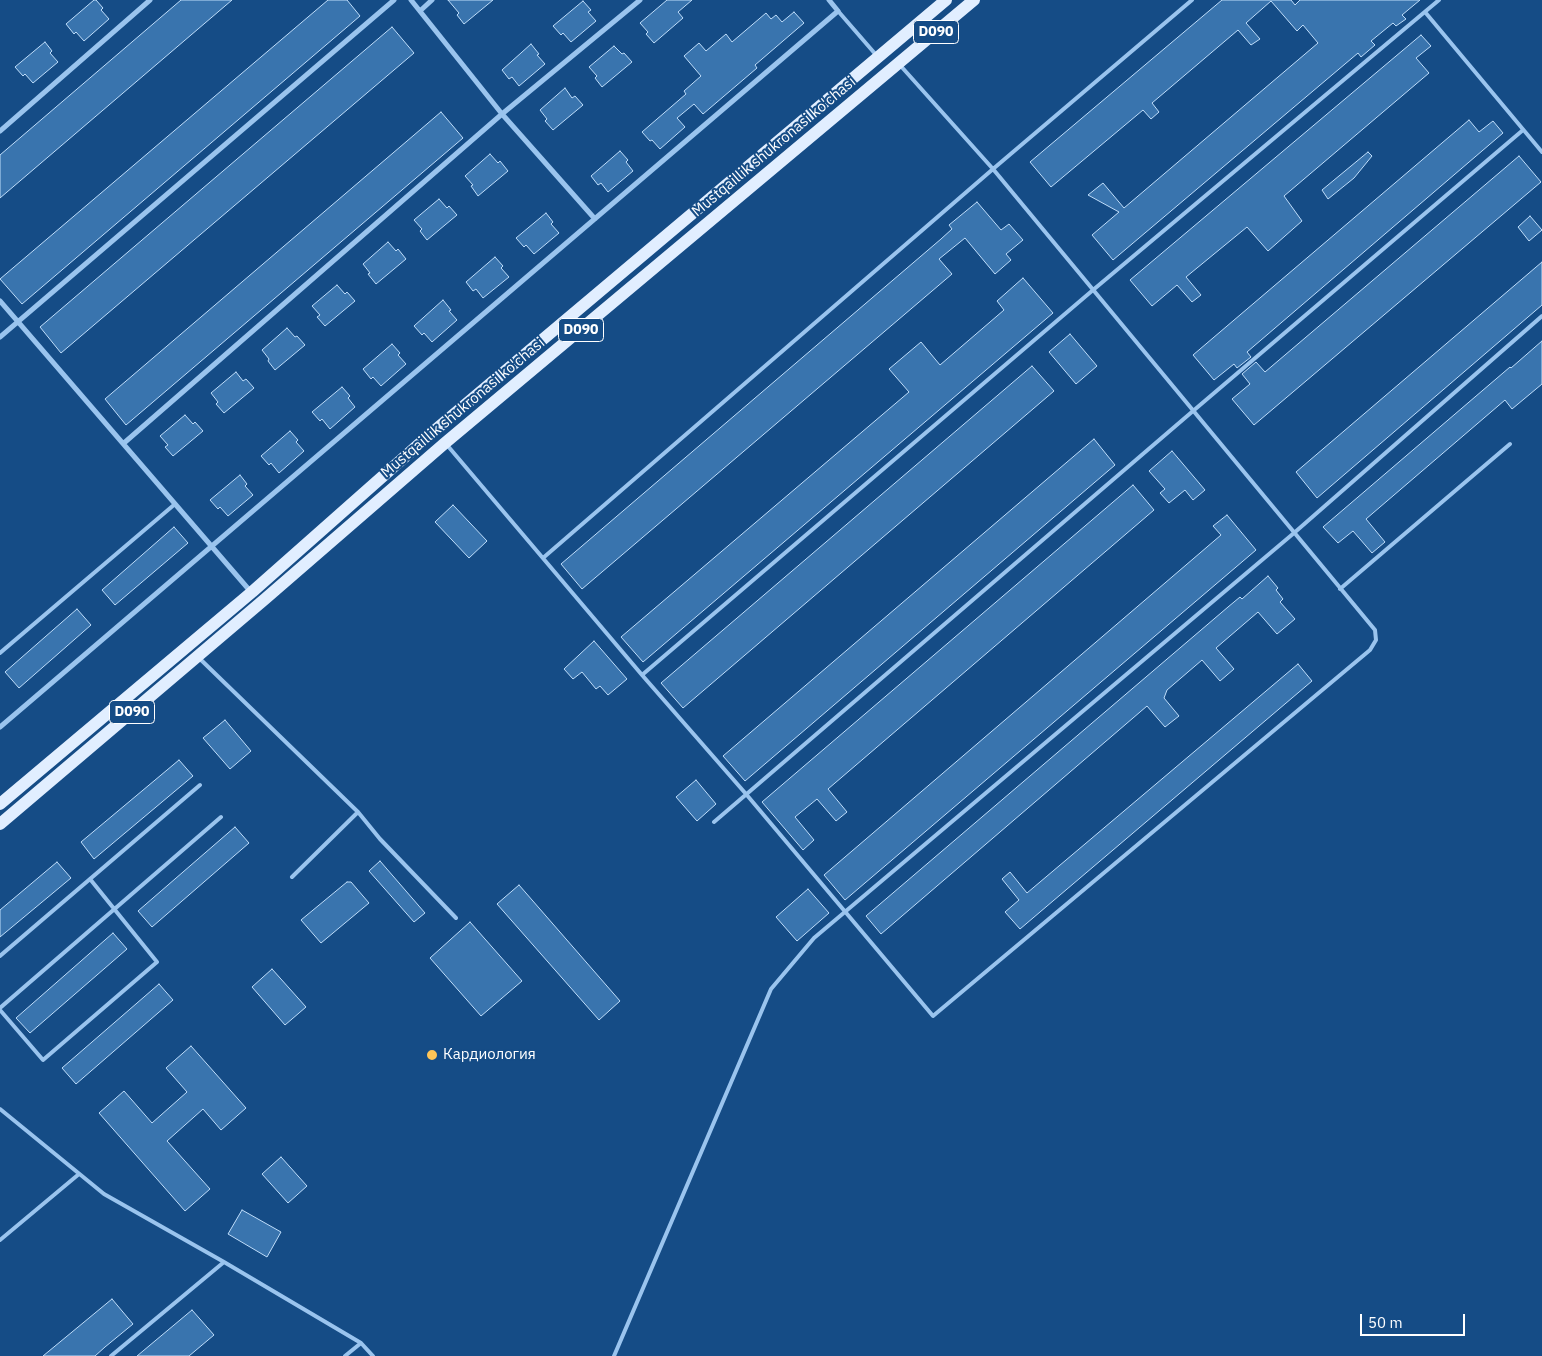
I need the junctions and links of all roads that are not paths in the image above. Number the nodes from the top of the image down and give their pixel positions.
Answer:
1 (150, 0) edge
2 (394, 0) edge
3 (411, 0) edge
4 (432, 0) edge
5 (640, 0) edge
6 (829, 0) edge
7 (946, 0) edge
8 (974, 0) edge
9 (1192, 0) edge
10 (1439, 0) edge
11 (420, 11) junction
12 (838, 11) junction
13 (1425, 12) junction
14 (878, 57) junction
15 (899, 64) junction
16 (502, 114) junction
17 (1524, 130) junction
18 (0, 131) edge
19 (1542, 152) edge
20 (993, 169) junction
21 (595, 219) junction
22 (1093, 290) junction
23 (0, 301) edge
24 (1542, 316) edge
25 (18, 322) junction
26 (0, 337) edge
27 (1193, 411) junction
28 (124, 444) junction
29 (445, 444) junction
30 (1510, 444) dead end
31 (176, 504) junction
32 (1294, 533) junction
33 (212, 546) junction
34 (543, 558) junction
35 (1340, 589) junction
36 (252, 592) junction
37 (0, 653) edge
38 (197, 656) junction
39 (642, 675) junction
40 (0, 728) edge
41 (200, 785) dead end
42 (746, 794) junction
43 (0, 804) edge
44 (358, 812) junction
45 (221, 817) dead end
46 (714, 822) dead end
47 (0, 824) edge
48 (292, 877) dead end
49 (90, 879) junction
50 (114, 909) junction
51 (846, 912) junction
52 (456, 918) dead end
53 (0, 956) edge
54 (0, 1009) edge
55 (0, 1109) edge
56 (79, 1174) junction
57 (0, 1240) edge
58 (224, 1262) junction
59 (360, 1343) junction
60 (111, 1356) edge
61 (345, 1356) edge
62 (373, 1356) edge
63 (614, 1356) edge

1 - 18 street
2 - 25 street
3 - 11 street
4 - 11 street
5 - 16 street
6 - 12 street
7 - 14 main road, D090
8 - 15 main road, Mustqaillik shukronasi ko'chasi / D090
9 - 20 lane
10 - 13 lane
11 - 16 street
12 - 14 lane
12 - 21 street
13 - 17 lane
13 - 22 lane
14 - 36 main road, Mustqaillik shukronasi ko'chasi / D090
15 - 20 lane
15 - 29 main road, Mustqaillik shukronasi ko'chasi / D090
16 - 21 street
16 - 28 street
17 - 19 lane
17 - 27 lane
20 - 22 lane
20 - 34 lane
21 - 33 street
22 - 27 lane
22 - 39 lane
23 - 25 street
24 - 32 lane
25 - 26 street
25 - 28 street
27 - 32 lane
27 - 42 lane
28 - 31 street
29 - 34 lane
29 - 38 main road, Mustqaillik shukronasi ko'chasi / D090
30 - 35 lane
31 - 33 street
31 - 37 lane
32 - 35 lane
32 - 51 lane
33 - 36 street
33 - 40 street
34 - 39 lane
35 - 51 lane
36 - 43 main road, Mustqaillik shukronasi ko'chasi / D090
38 - 44 lane
38 - 47 main road, Mustqaillik shukronasi ko'chasi / D090
39 - 42 lane
41 - 49 lane
42 - 46 lane
42 - 51 lane
44 - 48 lane
44 - 52 lane
45 - 50 lane
49 - 50 lane
49 - 53 lane
50 - 54 lane
50 - 54 lane
51 - 63 lane
55 - 56 lane
56 - 57 lane
56 - 58 lane
58 - 59 lane
58 - 60 lane
59 - 61 lane
59 - 62 lane

